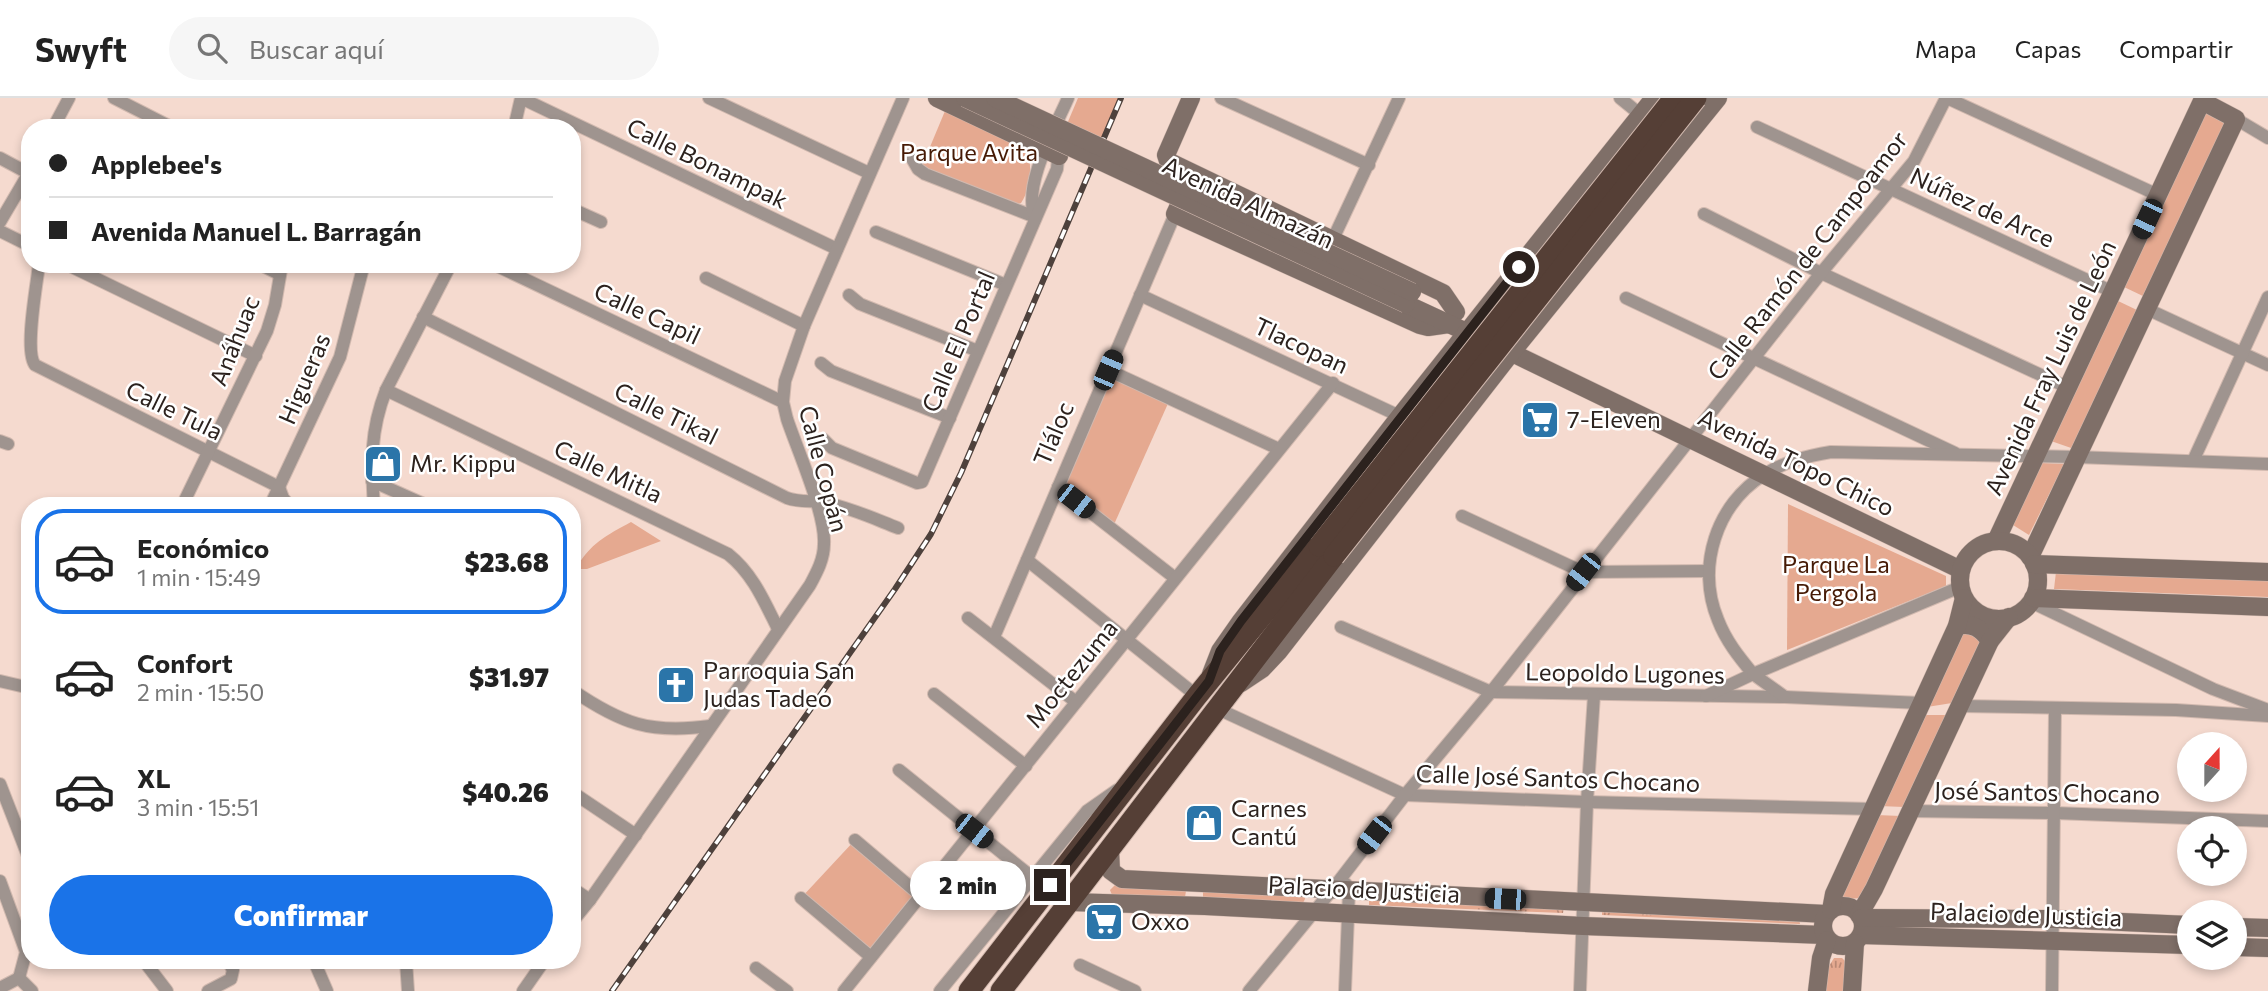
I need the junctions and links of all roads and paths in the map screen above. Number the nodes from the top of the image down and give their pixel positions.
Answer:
1 (69, 98) edge
2 (114, 98) edge
3 (521, 98) edge
4 (709, 98) edge
5 (903, 98) edge
6 (937, 98) edge
7 (965, 98) edge
8 (995, 98) edge
9 (1068, 98) edge
10 (1191, 98) edge
11 (1222, 98) edge
12 (1399, 98) edge
13 (1620, 98) edge
14 (1654, 98) edge
15 (1674, 98) edge
16 (1696, 98) edge
17 (1718, 98) edge
18 (1947, 98) edge
19 (2199, 100) edge
20 (1641, 115) junction
21 (58, 119) edge
22 (155, 119) edge
23 (516, 119) edge
24 (565, 119) edge
25 (2235, 119) junction
26 (581, 127) edge
27 (1757, 127) dead end
28 (2268, 138) edge
29 (1052, 153) junction
30 (910, 155) dead end
31 (0, 158) edge
32 (1369, 165) junction
33 (21, 168) edge
34 (869, 173) junction
35 (1193, 173) junction
36 (21, 186) edge
37 (1891, 190) junction
38 (2158, 195) junction
39 (1250, 201) junction
40 (581, 213) edge
41 (1175, 214) junction
42 (1704, 214) dead end
43 (1035, 217) junction
44 (0, 222) edge
45 (601, 222) dead end
46 (1552, 226) junction
47 (0, 231) edge
48 (876, 232) dead end
49 (1333, 239) junction
50 (1233, 240) junction
51 (21, 242) edge
52 (837, 249) junction
53 (1589, 257) junction
54 (38, 273) edge
55 (85, 273) edge
56 (280, 273) edge
57 (362, 273) edge
58 (446, 273) edge
59 (513, 273) edge
60 (1821, 273) junction
61 (706, 278) dead end
62 (1006, 285) junction
63 (2113, 292) junction
64 (849, 295) dead end
65 (1140, 295) junction
66 (2268, 297) edge
67 (1409, 298) junction
68 (1626, 298) dead end
69 (2147, 309) junction
70 (423, 317) junction
71 (1453, 318) junction
72 (804, 326) junction
73 (1472, 327) junction
74 (1516, 347) junction
75 (978, 352) junction
76 (2242, 353) junction
77 (256, 356) junction
78 (1754, 360) junction
79 (821, 363) dead end
80 (2268, 365) edge
81 (1108, 370) junction
82 (1333, 383) junction
83 (2069, 388) junction
84 (386, 390) junction
85 (783, 402) junction
86 (1400, 416) junction
87 (950, 418) junction
88 (823, 439) dead end
89 (1444, 439) junction
90 (1691, 439) junction
91 (1279, 449) junction
92 (208, 451) junction
93 (1962, 456) junction
94 (2037, 457) junction
95 (2076, 457) junction
96 (2193, 461) junction
97 (2268, 464) edge
98 (1764, 474) junction
99 (372, 481) junction
100 (279, 487) junction
101 (1058, 487) junction
102 (186, 497) edge
103 (275, 497) edge
104 (283, 497) edge
105 (373, 497) edge
106 (408, 497) edge
107 (816, 502) junction
108 (1462, 516) dead end
109 (898, 528) dead end
110 (1996, 541) junction
111 (1326, 551) junction
112 (1027, 560) junction
113 (2032, 561) junction
114 (1709, 571) junction
115 (1583, 572) junction
116 (2268, 572) edge
117 (1175, 578) junction
118 (1961, 585) junction
119 (2032, 600) junction
120 (2268, 607) edge
121 (2009, 617) junction
122 (968, 618) dead end
123 (1341, 626) dead end
124 (1957, 626) junction
125 (778, 629) junction
126 (994, 637) junction
127 (1127, 640) junction
128 (1990, 641) junction
129 (1753, 674) junction
130 (0, 681) edge
131 (21, 686) edge
132 (1235, 686) junction
133 (1203, 688) junction
134 (1491, 692) junction
135 (934, 694) dead end
136 (1594, 695) junction
137 (581, 696) edge
138 (1706, 696) junction
139 (1785, 698) junction
140 (1076, 702) junction
141 (1921, 703) junction
142 (1960, 706) junction
143 (2055, 708) junction
144 (1218, 709) junction
145 (2268, 710) edge
146 (2268, 716) edge
147 (710, 726) junction
148 (1026, 766) junction
149 (899, 770) dead end
150 (1130, 782) junction
151 (0, 784) edge
152 (1405, 795) junction
153 (581, 798) edge
154 (1587, 802) junction
155 (1873, 809) junction
156 (1909, 811) junction
157 (2055, 813) junction
158 (2268, 821) edge
159 (974, 831) junction
160 (636, 835) junction
161 (21, 838) edge
162 (855, 839) dead end
163 (1110, 849) junction
164 (1113, 875) junction
165 (1032, 877) junction
166 (0, 881) edge
167 (1185, 883) junction
168 (1204, 883) junction
169 (1341, 885) junction
170 (581, 894) edge
171 (921, 896) junction
172 (801, 898) dead end
173 (590, 900) junction
174 (1069, 902) junction
175 (1105, 903) junction
176 (1583, 904) junction
177 (1183, 905) junction
178 (1205, 906) junction
179 (581, 911) edge
180 (1313, 912) junction
181 (1828, 912) junction
182 (1348, 914) junction
183 (2054, 919) junction
184 (2177, 924) edge
185 (1583, 926) junction
186 (2247, 927) edge
187 (2268, 928) edge
188 (1858, 934) junction
189 (1825, 937) junction
190 (21, 938) edge
191 (2054, 941) junction
192 (2177, 945) edge
193 (2247, 947) edge
194 (2268, 948) edge
195 (871, 957) junction
196 (1821, 958) junction
197 (1080, 965) dead end
198 (757, 968) dead end
199 (21, 969) edge
200 (150, 969) edge
201 (232, 969) edge
202 (317, 969) edge
203 (407, 969) edge
204 (534, 969) edge
205 (19, 978) junction
206 (0, 988) edge
207 (32, 991) edge
208 (167, 991) edge
209 (208, 991) edge
210 (327, 991) edge
211 (408, 991) edge
212 (523, 991) edge
213 (787, 991) edge
214 (844, 991) edge
215 (940, 991) edge
216 (969, 991) edge
217 (1001, 991) edge
218 (1135, 991) edge
219 (1249, 991) edge
220 (1345, 991) edge
221 (1580, 991) edge
222 (1817, 991) edge
223 (1852, 991) edge
224 (2052, 991) edge

1 - 21 street
2 - 22 street
3 - 23 street
3 - 24 street, Calle Bonampak
4 - 34 street
5 - 34 street, Calle Copán
6 - 29 street
7 - 67 street, Avenida Almazán, bridge
8 - 67 street, Avenida Almazán, bridge
9 - 29 street
10 - 35 street
11 - 32 street
12 - 32 street
13 - 20 street
14 - 20 street
15 - 111 highway, bridge
16 - 111 highway, bridge
17 - 53 street
18 - 37 street, Calle Ramón de Campoamor
18 - 38 street
19 - 25 street
19 - 38 street, Avenida Fray Luis de León
20 - 46 street
25 - 28 street
25 - 69 street
26 - 52 street, Calle Bonampak
27 - 37 street, Núñez de Arce
29 - 43 street, Calle El Portal
29 - 43 street, Calle El Portal
30 - 43 street
31 - 33 street
32 - 49 street
34 - 52 street, Calle Copán
35 - 39 street
35 - 41 street, Tláloc
36 - 44 street
37 - 60 street, Calle Ramón de Campoamor
37 - 63 street, Núñez de Arce
38 - 63 street, Avenida Fray Luis de León
39 - 49 street
39 - 50 street
40 - 45 street
41 - 50 street
41 - 65 street, Tláloc
42 - 60 street
43 - 62 street, Calle El Portal
46 - 53 street
46 - 73 street
47 - 51 street
48 - 62 street
49 - 71 street
50 - 71 street
52 - 72 street, Calle Copán
53 - 74 street
54 - 92 street, Calle Tula
55 - 77 street
56 - 77 street, Anáhuac
57 - 100 street, Higueras
58 - 70 street
59 - 85 street, Calle Capil
60 - 78 street, Calle Ramón de Campoamor
60 - 83 street
61 - 72 street
62 - 75 street, Calle El Portal
63 - 83 street, Avenida Fray Luis de León
64 - 75 street
65 - 81 street, Tláloc
65 - 82 street, Tlacopan
66 - 76 street
67 - 71 street, Avenida Almazán
68 - 78 street
69 - 76 street
69 - 95 street
70 - 84 street
70 - 107 street, Calle Tikal
71 - 73 street, Avenida Almazán
72 - 85 street, Calle Copán
73 - 74 street, Avenida Almazán
73 - 86 street
74 - 89 street
74 - 90 street, Avenida Topo Chico
75 - 87 street, Calle El Portal
76 - 80 street
76 - 96 street
77 - 92 street, Anáhuac
78 - 90 street, Calle Ramón de Campoamor
78 - 93 street
79 - 87 street
81 - 91 street
81 - 101 street, Tláloc
82 - 86 street, Tlacopan
82 - 91 street, Moctezuma
83 - 94 street, Avenida Fray Luis de León
84 - 99 street
84 - 125 street, Calle Mitla
85 - 107 street, Calle Copán
86 - 89 street, Tlacopan
86 - 133 street
87 - 88 street, Calle El Portal
89 - 132 street
90 - 98 street, Avenida Topo Chico
90 - 115 street, Calle Ramón de Campoamor
91 - 117 street, Moctezuma
92 - 100 street, Calle Tula
92 - 102 street, Anáhuac
93 - 94 street
93 - 98 street
94 - 95 street
94 - 110 street, Avenida Fray Luis de León
95 - 96 street
95 - 113 street
96 - 97 street
98 - 114 street
98 - 118 street, Avenida Topo Chico
99 - 105 street
99 - 106 street
100 - 103 street, Higueras
100 - 104 street
101 - 112 street, Tláloc
101 - 117 street
107 - 109 street, Calle Tikal
107 - 125 street, Calle Copán
108 - 115 street
110 - 113 street
110 - 118 street
111 - 132 highway
111 - 133 highway
112 - 126 street, Tláloc
112 - 127 street
113 - 116 street
113 - 119 street
114 - 115 street
114 - 129 street
115 - 134 street, Calle Ramón de Campoamor
117 - 127 street, Moctezuma
118 - 121 street
118 - 124 street
118 - 129 street
119 - 120 street
119 - 121 street
119 - 145 street
121 - 128 street
122 - 126 street
123 - 134 street, Leopoldo Lugones
124 - 128 street
124 - 141 street
125 - 147 street, Calle Copán
126 - 140 street
127 - 133 street
127 - 140 street, Moctezuma
128 - 142 street
129 - 138 street
129 - 139 street
130 - 131 street
132 - 144 highway
133 - 150 highway
134 - 136 street, Leopoldo Lugones
134 - 152 street, Calle Ramón de Campoamor
135 - 148 street
136 - 138 street, Leopoldo Lugones
136 - 154 street
137 - 147 street
138 - 139 street, Leopoldo Lugones
139 - 141 street, Leopoldo Lugones
140 - 148 street, Moctezuma
141 - 155 street
142 - 143 street
142 - 156 street
143 - 146 street
143 - 157 street
144 - 152 street, Calle José Santos Chocano
144 - 163 highway
147 - 160 street, Calle Copán
148 - 159 street, Moctezuma
149 - 159 street
150 - 165 street
150 - 216 highway
151 - 161 street
152 - 154 street, Calle José Santos Chocano
152 - 169 street, Calle Ramón de Campoamor
153 - 160 street
154 - 155 street, Calle José Santos Chocano
154 - 176 street
155 - 181 street
156 - 157 street, José Santos Chocano
156 - 188 street
157 - 158 street, José Santos Chocano
157 - 183 street
159 - 165 street
159 - 171 street, Moctezuma
160 - 173 street, Calle Copán
162 - 171 street
163 - 164 street
163 - 174 highway
164 - 167 street, Palacio de Justicia
164 - 175 street
165 - 215 street
166 - 190 street
167 - 168 street, Palacio de Justicia
167 - 177 street
168 - 169 street, Palacio de Justicia
168 - 178 street
169 - 176 street, Palacio de Justicia
169 - 180 street, Calle Ramón de Campoamor
169 - 182 street
170 - 173 street
171 - 195 street, Moctezuma
172 - 195 street
173 - 179 street, Calle Copán
174 - 175 street, Palacio de Justicia
174 - 217 highway
175 - 177 street, Palacio de Justicia
176 - 181 street, Palacio de Justicia
176 - 185 street
177 - 178 street, Palacio de Justicia
178 - 180 street, Palacio de Justicia
180 - 182 street, Palacio de Justicia
180 - 219 street, Calle Ramón de Campoamor
181 - 188 street
181 - 189 street
182 - 185 street, Palacio de Justicia
182 - 220 street
183 - 184 street, Palacio de Justicia
183 - 188 street, Palacio de Justicia
183 - 191 street
185 - 189 street, Palacio de Justicia
185 - 221 street
186 - 187 street
188 - 189 street
188 - 191 street, Palacio de Justicia
188 - 196 street
188 - 223 street
189 - 196 street
191 - 192 street, Palacio de Justicia
191 - 224 street
193 - 194 street
195 - 214 street, Moctezuma
196 - 222 street
197 - 218 street
198 - 213 street
199 - 205 street
200 - 208 street
201 - 209 street
202 - 210 street
203 - 211 street
204 - 212 street
205 - 206 street
205 - 207 street

